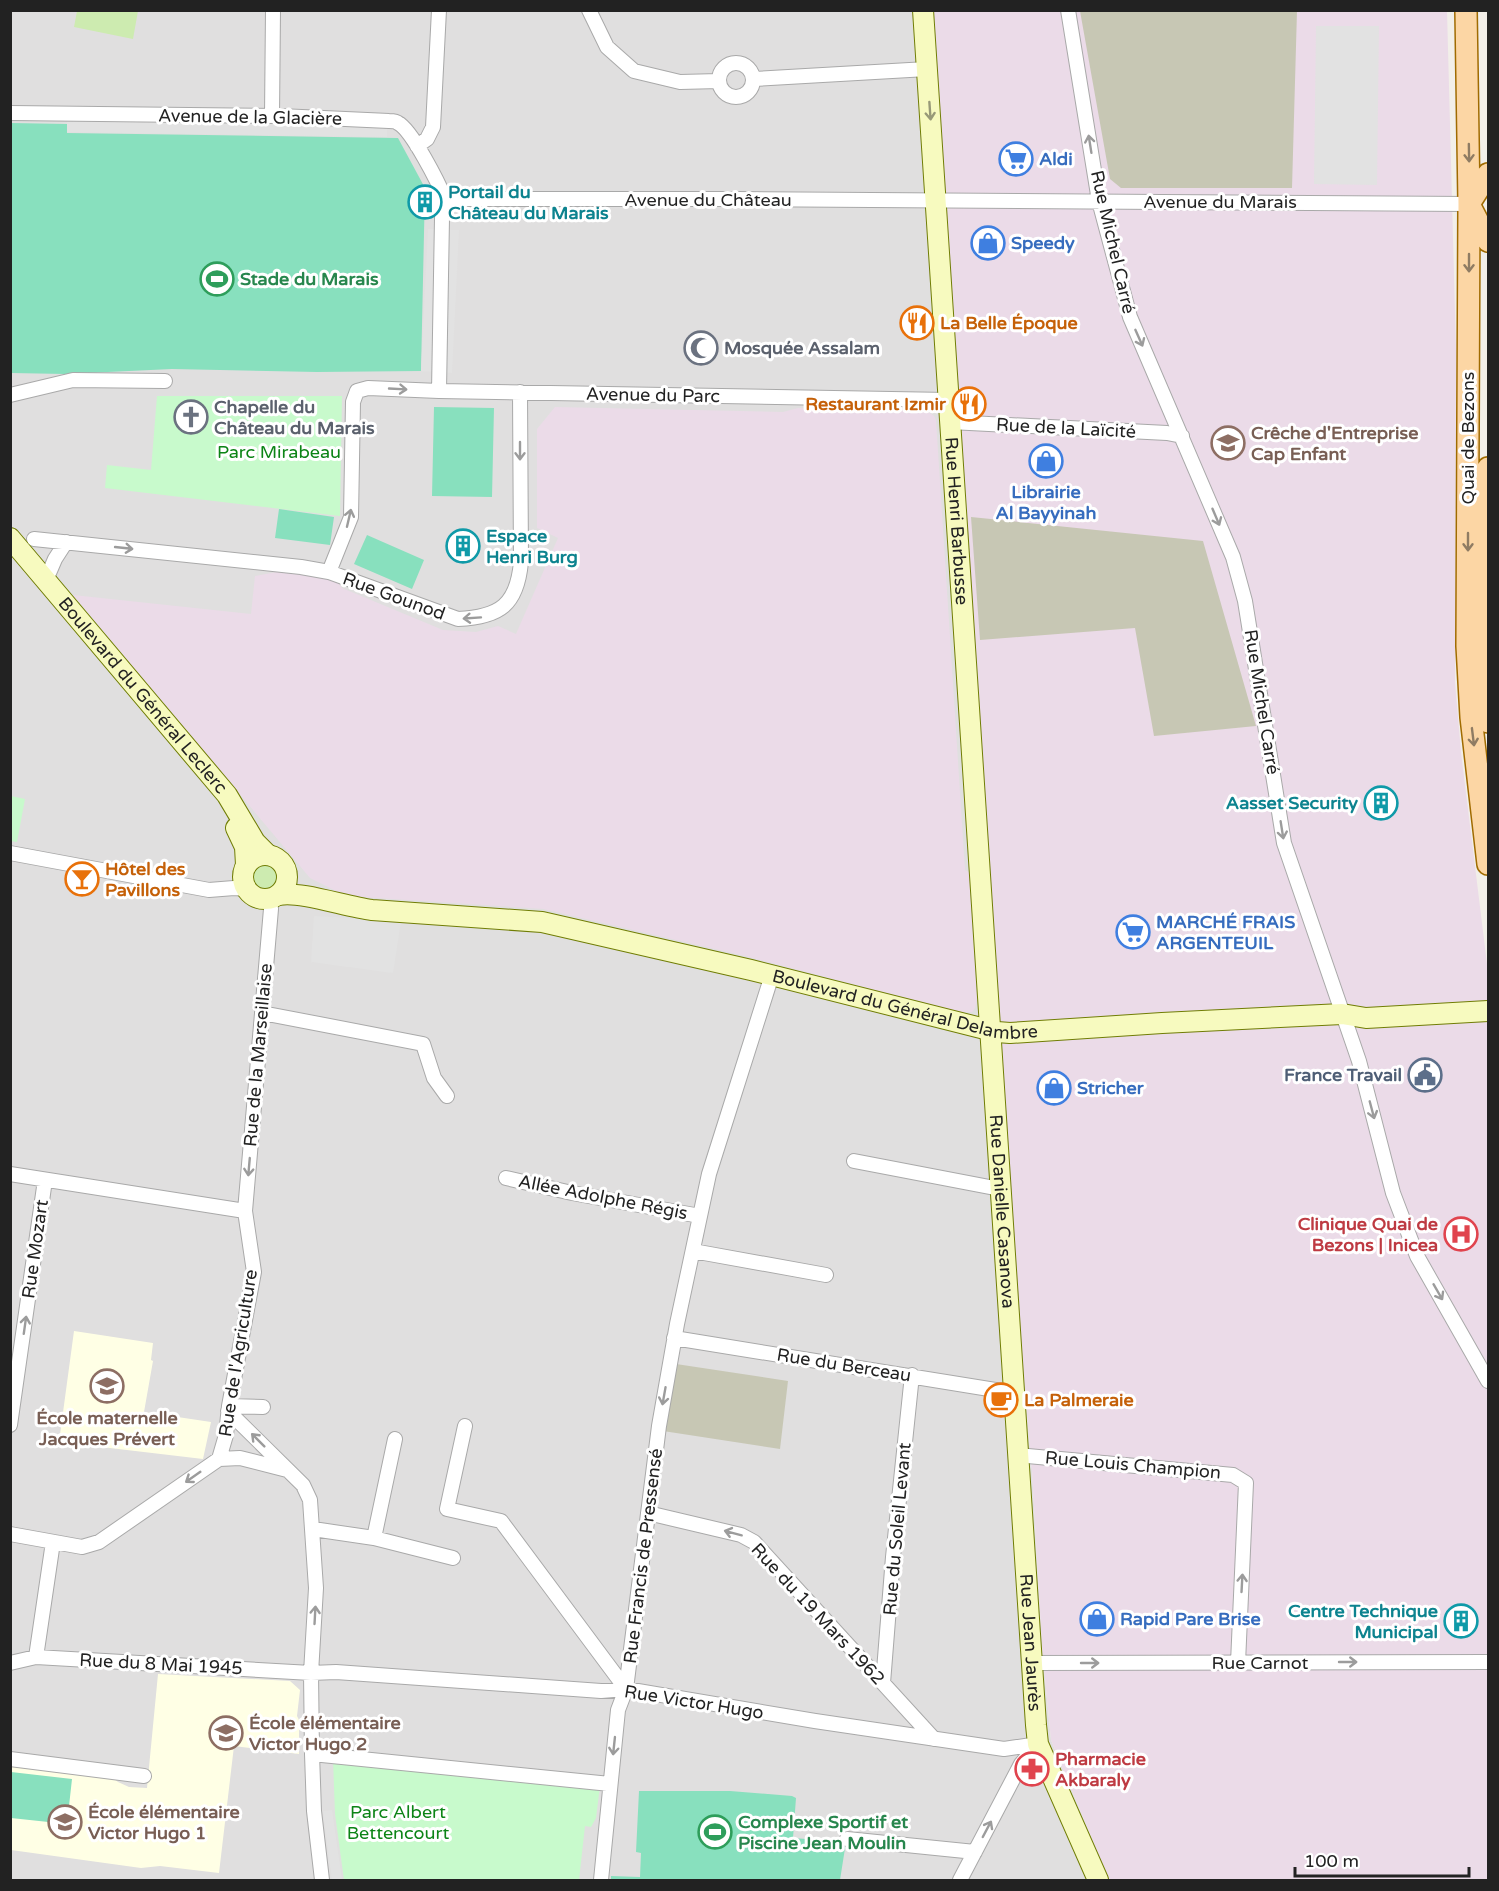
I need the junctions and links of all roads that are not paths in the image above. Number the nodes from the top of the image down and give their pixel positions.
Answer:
1 (273, 10) edge
2 (439, 10) edge
3 (589, 10) edge
4 (923, 10) edge
5 (1068, 10) edge
6 (1454, 10) edge
7 (1466, 10) edge
8 (927, 69) junction
9 (754, 79) junction
10 (719, 81) junction
11 (10, 113) edge
12 (272, 116) junction
13 (1468, 126) junction
14 (417, 146) junction
15 (1488, 174) edge
16 (445, 200) junction
17 (1100, 201) junction
18 (936, 202) junction
19 (1469, 204) junction
20 (1488, 241) edge
21 (165, 381) dead end
22 (439, 392) junction
23 (520, 392) junction
24 (10, 395) edge
25 (948, 400) junction
26 (950, 422) junction
27 (1182, 436) junction
28 (1488, 468) edge
29 (10, 538) edge
30 (34, 538) dead end
31 (66, 542) junction
32 (10, 556) edge
33 (329, 572) junction
34 (46, 580) junction
35 (1488, 722) edge
36 (10, 853) edge
37 (268, 855) junction
38 (1488, 864) edge
39 (288, 876) junction
40 (241, 879) junction
41 (274, 897) junction
42 (328, 902) junction
43 (772, 975) junction
44 (1488, 1011) edge
45 (262, 1013) junction
46 (1342, 1014) junction
47 (990, 1030) junction
48 (447, 1096) dead end
49 (854, 1161) dead end
50 (10, 1174) edge
51 (506, 1178) dead end
52 (45, 1180) junction
53 (1000, 1189) junction
54 (245, 1211) junction
55 (700, 1216) junction
56 (693, 1251) junction
57 (826, 1275) dead end
58 (674, 1338) junction
59 (912, 1376) junction
60 (1488, 1382) edge
61 (1014, 1392) junction
62 (263, 1407) dead end
63 (228, 1408) junction
64 (10, 1425) edge
65 (465, 1426) dead end
66 (395, 1439) dead end
67 (1017, 1455) junction
68 (219, 1459) junction
69 (287, 1470) junction
70 (648, 1513) junction
71 (313, 1528) junction
72 (10, 1534) edge
73 (374, 1538) junction
74 (53, 1542) junction
75 (453, 1558) dead end
76 (36, 1657) junction
77 (1488, 1662) edge
78 (10, 1663) edge
79 (1031, 1663) junction
80 (1238, 1663) junction
81 (311, 1673) junction
82 (883, 1683) junction
83 (626, 1689) junction
84 (934, 1739) junction
85 (1038, 1744) junction
86 (312, 1754) junction
87 (10, 1759) edge
88 (144, 1776) dead end
89 (610, 1784) junction
90 (847, 1839) dead end
91 (975, 1852) junction
92 (322, 1881) edge
93 (601, 1881) edge
94 (960, 1881) edge
95 (1098, 1881) edge

1 - 12 street
2 - 14 street
3 - 10 street
4 - 8 street, Rue Henri Barbusse
17 -> 5 street, Rue Michel Carré
6 - 13 main road
7 - 13 main road, Quai de Bezons
8 - 9 street
8 -> 18 street, Rue Henri Barbusse
9 - 10 street
9 - 10 street
11 - 12 street, Avenue de la Glacière
12 - 14 street, Avenue de la Glacière
13 -> 19 main road, Quai de Bezons
14 - 16 street, Avenue de la Glacière
15 - 19 main road
16 - 18 street, Avenue du Château
16 - 22 street
17 - 18 street, Avenue du Marais
17 - 19 street, Avenue du Marais
17 -> 27 street, Rue Michel Carré
18 - 25 street, Rue Henri Barbusse
19 - 20 main road
19 -> 38 main road, Quai de Bezons
21 - 24 street
22 - 23 street, Avenue du Parc
33 -> 22 street, Avenue du Parc
23 - 25 street, Avenue du Parc
23 -> 33 street, Rue Gounod
25 - 26 street, Rue Henri Barbusse
26 - 27 street, Rue de la Laïcité
26 - 47 street, Rue Henri Barbusse
27 -> 46 street, Rue Michel Carré
28 - 35 main road, Quai de Bezons
29 - 34 street, Boulevard du Général Leclerc
30 - 31 street, Rue Gounod
31 -> 33 street, Rue Gounod
31 - 34 street
32 - 40 street, Boulevard du Général Leclerc
34 - 37 street, Boulevard du Général Leclerc
36 - 40 street
37 - 39 street
37 - 40 street
39 - 41 street
39 - 42 street, Boulevard du Général Delambre
40 - 41 street
41 - 42 street, Boulevard du Général Delambre
41 - 45 street, Rue de la Marseillaise
42 - 43 street, Boulevard du Général Delambre
43 - 47 street, Boulevard du Général Delambre
43 - 55 street, Rue Francis de Pressensé
44 - 46 street, Boulevard du Général Delambre
45 - 48 street
45 -> 54 street, Rue de la Marseillaise
46 - 47 street, Boulevard du Général Delambre
46 -> 60 street, Rue Michel Carré
47 - 53 street, Rue Danielle Casanova
49 - 53 street
50 - 52 street
51 - 55 street, Allée Adolphe Régis
52 - 54 street
64 -> 52 street, Rue Mozart
53 - 61 street, Rue Danielle Casanova
54 - 63 street, Rue de l'Agriculture
55 - 56 street, Rue Francis de Pressensé
56 - 57 street
56 - 58 street, Rue Francis de Pressensé
58 - 59 street, Rue du Berceau
58 -> 70 street, Rue Francis de Pressensé
59 - 61 street, Rue du Berceau
59 - 82 street, Rue du Soleil Levant
61 - 67 street, Rue Jean Jaurès
62 - 63 street
63 - 68 street, Rue de l'Agriculture
69 -> 63 street
65 - 83 street
66 - 73 street
67 - 79 street, Rue Jean Jaurès
80 -> 67 street, Rue Louis Champion
68 - 69 street, Rue de l'Agriculture
68 -> 74 street, Rue de l'Agriculture
69 - 71 street
82 -> 70 street, Rue du 19 Mars 1962
70 - 83 street, Rue Francis de Pressensé
71 - 73 street
81 -> 71 street
72 - 74 street, Rue de l'Agriculture
73 - 75 street
74 - 76 street
76 - 78 street, Rue du 8 Mai 1945
76 - 81 street, Rue du 8 Mai 1945
80 -> 77 street, Rue Carnot
79 -> 80 street, Rue Carnot
79 - 85 street, Rue Jean Jaurès
81 - 83 street, Rue Victor Hugo
81 - 86 street
82 - 84 street, Rue du 19 Mars 1962
83 - 84 street, Rue Victor Hugo
83 -> 89 street, Rue Francis de Pressensé
84 - 85 street, Rue Victor Hugo
91 -> 85 street
85 - 95 street, Rue Jean Jaurès
86 - 89 street
86 - 92 street
87 - 88 street
89 - 93 street, Rue Francis de Pressensé
90 - 91 street
91 - 94 street

